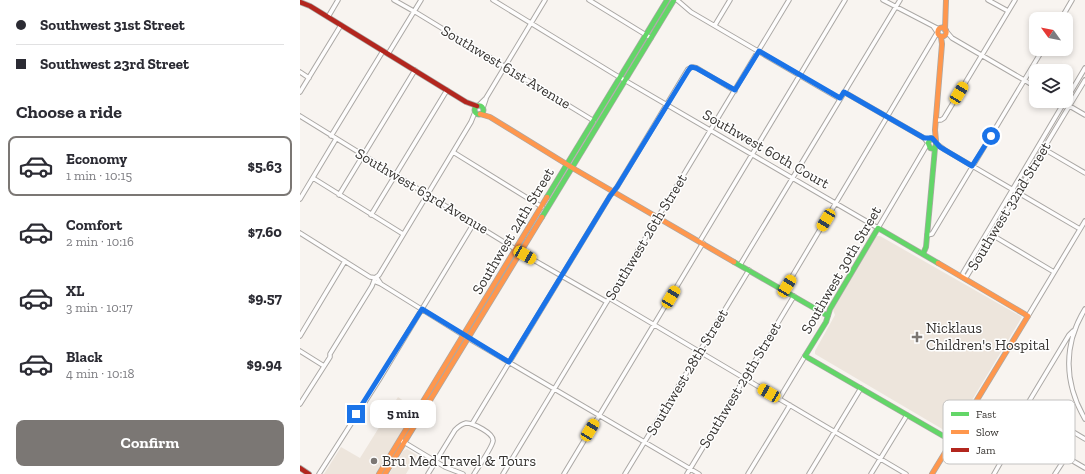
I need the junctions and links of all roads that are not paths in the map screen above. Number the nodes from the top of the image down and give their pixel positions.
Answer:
1 (338, 0) edge
2 (394, 0) edge
3 (421, 0) edge
4 (493, 0) edge
5 (545, 0) edge
6 (589, 0) edge
7 (667, 0) edge
8 (675, 0) edge
9 (730, 0) edge
10 (789, 0) edge
11 (845, 0) edge
12 (883, 0) edge
13 (900, 0) edge
14 (946, 0) edge
15 (988, 0) edge
16 (1015, 0) edge
17 (1072, 0) edge
18 (301, 1) edge
19 (896, 6) junction
20 (414, 11) junction
21 (1008, 11) junction
22 (1065, 12) edge
23 (328, 17) junction
24 (341, 24) junction
25 (531, 24) junction
26 (715, 26) junction
27 (942, 33) junction
28 (646, 35) junction
29 (651, 38) junction
30 (383, 51) junction
31 (759, 51) junction
32 (388, 54) junction
33 (982, 55) junction
34 (1039, 56) edge
35 (505, 67) junction
36 (1085, 68) edge
37 (415, 70) junction
38 (300, 72) edge
39 (800, 75) junction
40 (309, 78) junction
41 (623, 79) junction
42 (1024, 80) junction
43 (1085, 80) edge
44 (1029, 83) edge
45 (1073, 87) edge
46 (447, 90) junction
47 (735, 90) junction
48 (300, 92) edge
49 (844, 92) junction
50 (840, 98) junction
51 (1073, 100) edge
52 (667, 105) junction
53 (1060, 108) edge
54 (1068, 108) edge
55 (1073, 108) edge
56 (479, 110) junction
57 (1085, 115) edge
58 (300, 116) edge
59 (887, 117) junction
60 (936, 120) junction
61 (594, 121) junction
62 (599, 124) junction
63 (711, 130) junction
64 (331, 136) junction
65 (336, 139) junction
66 (932, 144) junction
67 (1044, 149) junction
68 (453, 152) junction
69 (363, 155) junction
70 (752, 155) junction
71 (567, 164) junction
72 (972, 166) junction
73 (572, 167) junction
74 (1085, 173) edge
75 (395, 175) junction
76 (313, 178) junction
77 (792, 178) junction
78 (1013, 189) junction
79 (614, 191) junction
80 (1018, 192) junction
81 (339, 194) junction
82 (427, 194) junction
83 (300, 199) edge
84 (836, 203) junction
85 (542, 206) junction
86 (546, 210) junction
87 (371, 214) junction
88 (658, 217) junction
89 (1085, 221) edge
90 (474, 223) junction
91 (878, 228) junction
92 (1080, 229) junction
93 (300, 233) edge
94 (403, 234) junction
95 (992, 235) junction
96 (927, 236) junction
97 (701, 242) junction
98 (516, 249) junction
99 (521, 252) junction
100 (923, 254) junction
101 (345, 262) junction
102 (740, 265) junction
103 (749, 270) junction
104 (1054, 272) junction
105 (561, 276) junction
106 (962, 278) junction
107 (376, 280) junction
108 (784, 290) junction
109 (794, 296) junction
110 (609, 298) junction
111 (607, 302) junction
112 (422, 309) junction
113 (1085, 309) edge
114 (828, 316) junction
115 (1028, 316) junction
116 (654, 325) junction
117 (1074, 330) junction
118 (463, 335) junction
119 (300, 336) edge
120 (468, 338) junction
121 (300, 351) edge
122 (700, 352) junction
123 (805, 356) junction
124 (509, 362) junction
125 (323, 365) junction
126 (745, 378) junction
127 (861, 388) junction
128 (554, 389) junction
129 (779, 399) junction
130 (977, 400) edge
131 (1031, 400) edge
132 (300, 404) edge
133 (790, 405) junction
134 (396, 411) dead end
135 (599, 415) junction
136 (907, 415) junction
137 (1085, 419) edge
138 (411, 421) junction
139 (416, 424) junction
140 (472, 424) junction
141 (835, 432) junction
142 (1075, 433) edge
143 (943, 437) edge
144 (1085, 439) edge
145 (400, 440) junction
146 (645, 442) junction
147 (404, 443) junction
148 (943, 456) edge
149 (880, 458) junction
150 (436, 462) junction
151 (1075, 462) edge
152 (1000, 464) edge
153 (1061, 464) edge
154 (300, 468) edge
155 (1085, 468) edge
156 (690, 469) junction
157 (309, 474) edge
158 (319, 474) edge
159 (379, 474) edge
160 (386, 474) edge
161 (428, 474) edge
162 (463, 474) edge
163 (474, 474) edge
164 (502, 474) edge
165 (564, 474) edge
166 (625, 474) edge
167 (687, 474) edge
168 (699, 474) edge
169 (748, 474) edge
170 (809, 474) edge
171 (871, 474) edge
172 (906, 474) edge
173 (932, 474) edge
174 (994, 474) edge
175 (1055, 474) edge

1 - 23 street
2 - 20 street, Southwest 61st Avenue
3 - 20 street
4 - 25 street, Southwest 60th Court
5 - 25 street
6 - 28 street
7 - 28 street, Southwest 24th Street
8 - 26 street
8 - 29 street, Southwest 24th Street
9 - 26 street
10 - 31 street, Southwest 26th Street
11 - 39 street
12 - 19 street
13 - 19 street
14 - 27 street
15 - 21 street
16 - 21 street
17 - 22 street
18 - 23 street
19 - 27 street
19 - 49 street
20 - 32 street
20 - 35 street, Southwest 61st Avenue
21 - 33 street
23 - 24 street
24 - 30 street
24 - 40 street
25 - 35 street
25 - 41 street, Southwest 60th Court
26 - 31 street
27 - 33 street
27 - 59 street
27 - 60 street
28 - 29 street
28 - 41 street, Southwest 24th Street
29 - 41 street, Southwest 24th Street
30 - 32 street
30 - 64 street
31 - 39 street
31 - 47 street, Southwest 26th Street
32 - 37 street
33 - 42 street
33 - 60 street
34 - 42 street
35 - 56 street
35 - 61 street, Southwest 61st Avenue
36 - 45 street, Southwest 32nd Street
37 - 46 street
37 - 69 street
38 - 40 street
39 - 50 street
39 - 70 street
40 - 48 street
41 - 52 street, Southwest 60th Court
41 - 61 street, Southwest 24th Street
41 - 62 street, Southwest 24th Street
42 - 44 street
42 - 72 street
43 - 51 street, Southwest 32nd Street
46 - 56 street
46 - 75 street
47 - 52 street
47 - 63 street, Southwest 26th Street
49 - 50 street
49 - 59 street
50 - 77 street
52 - 63 street, Southwest 60th Court
52 - 79 street
53 - 78 street, Southwest 32nd Street
54 - 67 street, Southwest 32nd Street
55 - 57 street
56 - 68 street
56 - 71 street
58 - 64 street, Southwest 63rd Avenue
59 - 66 street
59 - 84 street
60 - 66 street
61 - 62 street, Southwest 61st Avenue
61 - 71 street, Southwest 24th Street
62 - 73 street, Southwest 24th Street
63 - 70 street, Southwest 60th Court
63 - 88 street, Southwest 26th Street
64 - 65 street, Southwest 63rd Avenue
65 - 69 street, Southwest 63rd Avenue
65 - 76 street
66 - 72 street
66 - 91 street, Southwest 30th Street
66 - 96 street
67 - 74 street
67 - 80 street, Southwest 32nd Street
68 - 82 street
68 - 85 street
69 - 75 street, Southwest 63rd Avenue
69 - 81 street
70 - 77 street, Southwest 60th Court
70 - 97 street
71 - 73 street
71 - 85 street, Southwest 24th Street
72 - 78 street
72 - 96 street
73 - 79 street
73 - 86 street, Southwest 24th Street
75 - 82 street, Southwest 63rd Avenue
75 - 87 street
76 - 81 street
76 - 83 street
77 - 84 street, Southwest 60th Court
77 - 102 street
78 - 80 street
78 - 106 street, Southwest 32nd Street
79 - 88 street
79 - 105 street
80 - 92 street
80 - 95 street, Southwest 32nd Street
81 - 87 street
82 - 90 street, Southwest 63rd Avenue
82 - 94 street
84 - 91 street, Southwest 60th Court
84 - 108 street
85 - 86 street
85 - 98 street, Southwest 24th Street
86 - 99 street, Southwest 24th Street
87 - 94 street
88 - 97 street
88 - 110 street, Southwest 26th Street
89 - 92 street
90 - 98 street, Southwest 63rd Avenue
90 - 112 street
91 - 100 street, Southwest 60th Court
91 - 114 street, Southwest 30th Street
92 - 104 street
93 - 101 street
94 - 107 street
95 - 104 street
95 - 106 street, Southwest 32nd Street
96 - 100 street
97 - 102 street
97 - 116 street
98 - 99 street, Southwest 63rd Avenue
98 - 118 street, Southwest 24th Street
99 - 105 street, Southwest 63rd Avenue
99 - 120 street, Southwest 24th Street
100 - 106 street, Southwest 60th Court
101 - 107 street
101 - 119 street
102 - 103 street
103 - 108 street
103 - 122 street, Southwest 28th Street
104 - 115 street
105 - 111 street, Southwest 63rd Avenue
105 - 124 street
106 - 115 street, Southwest 60th Court
107 - 112 street
107 - 125 street
108 - 109 street
109 - 114 street
109 - 126 street, Southwest 29th Street
110 - 111 street, Southwest 26th Street
110 - 116 street
111 - 128 street, Southwest 26th Street
112 - 118 street
112 - 158 street
113 - 117 street
114 - 123 street, Southwest 30th Street
115 - 130 street
116 - 122 street
116 - 135 street
117 - 131 street
117 - 137 street
118 - 120 street
118 - 138 street, Southwest 24th Street
120 - 124 street
120 - 139 street, Southwest 24th Street
121 - 125 street
122 - 126 street
122 - 146 street, Southwest 28th Street
123 - 127 street
123 - 129 street, Southwest 30th Street
124 - 128 street
124 - 140 street
125 - 132 street
126 - 129 street
126 - 156 street, Southwest 29th Street
127 - 136 street
127 - 141 street
128 - 135 street
128 - 164 street, Southwest 26th Street
129 - 133 street
133 - 141 street
133 - 169 street
134 - 138 street
135 - 146 street
135 - 165 street
136 - 143 street
136 - 149 street
138 - 139 street
138 - 145 street, Southwest 24th Street
139 - 147 street, Southwest 24th Street
140 - 150 street
140 - 163 street
141 - 149 street
141 - 170 street
142 - 144 street
145 - 147 street
145 - 159 street, Southwest 24th Street
146 - 156 street
146 - 166 street, Southwest 28th Street
147 - 150 street
147 - 160 street, Southwest 24th Street
148 - 173 street
149 - 171 street
149 - 172 street
150 - 161 street
150 - 162 street
151 - 155 street
152 - 174 street
153 - 175 street
154 - 157 street
156 - 167 street, Southwest 29th Street
156 - 168 street

